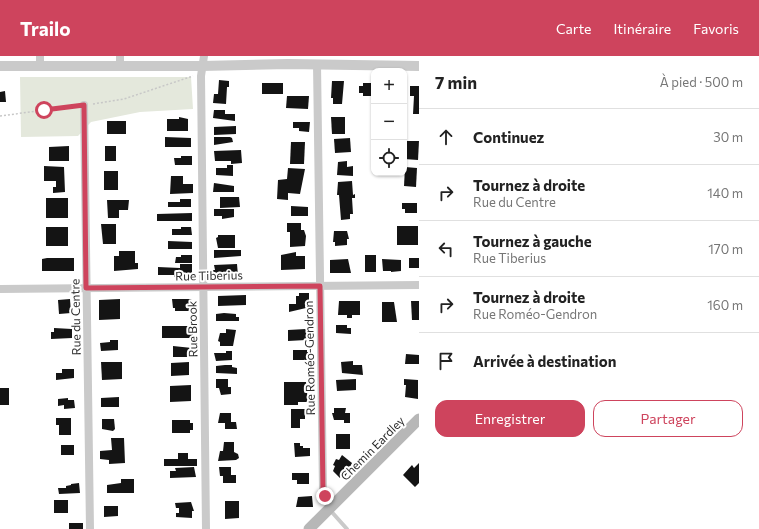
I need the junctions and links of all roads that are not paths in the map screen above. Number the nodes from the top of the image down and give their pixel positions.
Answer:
1 (288, 60) edge
2 (40, 61) edge
3 (120, 61) edge
4 (203, 61) edge
5 (317, 64) junction
6 (0, 66) edge
7 (419, 66) edge
8 (84, 105) road end
9 (419, 285) edge
10 (320, 286) junction
11 (203, 287) junction
12 (86, 288) junction
13 (0, 289) edge
14 (419, 419) edge
15 (331, 507) junction
16 (90, 529) edge
17 (206, 529) edge
18 (309, 529) edge
19 (347, 529) edge

1 - 4 street
1 - 5 street
2 - 3 street
2 - 6 street
3 - 4 street
4 - 11 street, Rue Brook
5 - 7 street
5 - 10 street, Rue Roméo-Gendron
8 - 12 street, Rue du Centre
9 - 10 street, Rue Tiberius
10 - 11 street, Rue Tiberius
10 - 15 street, Rue Roméo-Gendron
11 - 12 street, Rue Tiberius
11 - 17 street, Rue Brook
12 - 13 street, Rue Tiberius
12 - 16 street, Rue du Centre
14 - 15 main road, Chemin Eardley
15 - 18 main road, Chemin Eardley
15 - 19 lane

